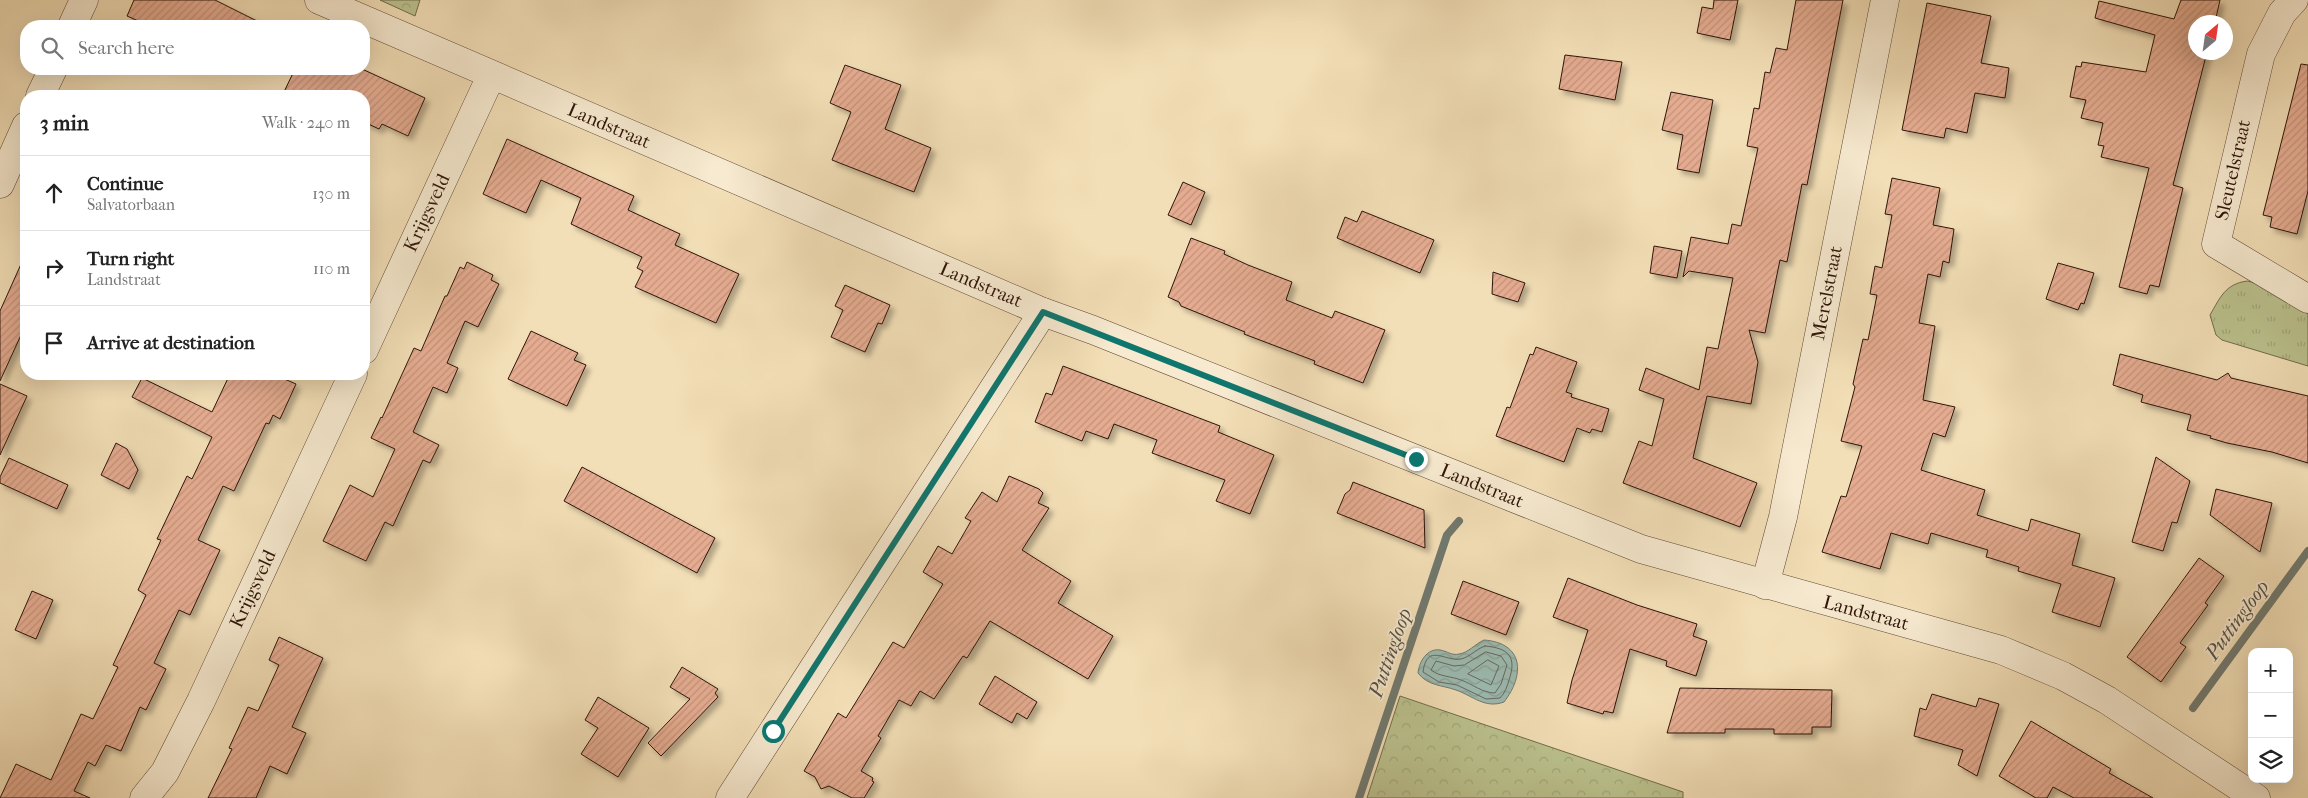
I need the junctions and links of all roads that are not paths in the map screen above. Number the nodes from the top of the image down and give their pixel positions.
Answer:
1 (84, 0) edge
2 (319, 0) edge
3 (1885, 0) edge
4 (2294, 0) edge
5 (75, 20) edge
6 (364, 20) edge
7 (370, 23) edge
8 (50, 75) edge
9 (491, 76) junction
10 (43, 90) edge
11 (20, 139) edge
12 (0, 184) edge
13 (2308, 299) edge
14 (1043, 312) junction
15 (370, 337) edge
16 (349, 380) edge
17 (1765, 585) junction
18 (144, 798) edge
19 (730, 798) edge
20 (2256, 798) edge

1 - 5 street
2 - 6 street, Landstraat
3 - 17 street, Merelstraat
4 - 13 street, Sleutelstraat
7 - 9 street, Landstraat
8 - 10 street
9 - 14 street, Landstraat
9 - 15 street, Krijgsveld
11 - 12 street
14 - 17 street, Landstraat
14 - 19 street
16 - 18 street, Krijgsveld
17 - 20 street, Landstraat

